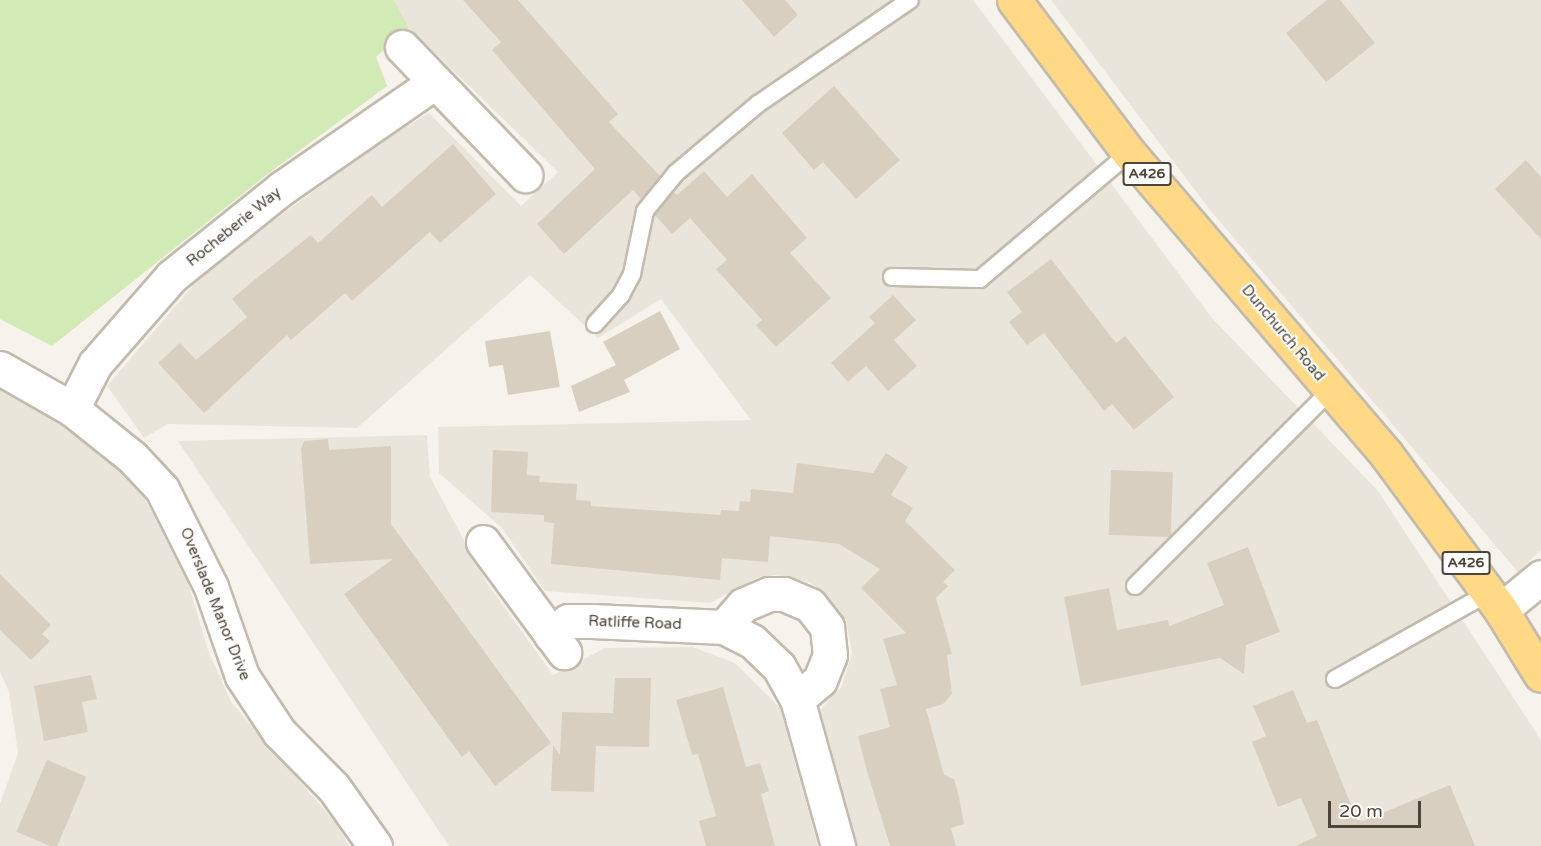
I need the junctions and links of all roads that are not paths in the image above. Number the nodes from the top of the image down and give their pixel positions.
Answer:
1 (910, 0) edge
2 (1014, 0) edge
3 (402, 47) dead end
4 (435, 82) junction
5 (1129, 153) junction
6 (525, 175) dead end
7 (892, 277) dead end
8 (595, 324) dead end
9 (0, 368) edge
10 (1331, 390) junction
11 (72, 409) junction
12 (483, 542) dead end
13 (1541, 577) edge
14 (1135, 586) dead end
15 (1495, 602) junction
16 (724, 627) junction
17 (1541, 675) edge
18 (1335, 679) dead end
19 (797, 699) junction
20 (375, 846) edge
21 (838, 846) edge

1 - 8 lane
2 - 5 highway, Dunchurch Road / A426
3 - 4 street
4 - 6 street
4 - 11 street, Rocheberie Way
5 - 7 lane
5 - 10 highway, Dunchurch Road / A426
9 - 11 street, Overslade Manor Drive
10 - 14 lane
10 - 15 highway, Dunchurch Road / A426
11 - 20 street, Overslade Manor Drive
12 - 16 street, Ratliffe Road
13 - 15 street
15 - 17 highway, Dunchurch Road / A426
15 - 18 lane
16 - 19 street, Ratliffe Road
16 - 19 street
19 - 21 street, Ratliffe Road

